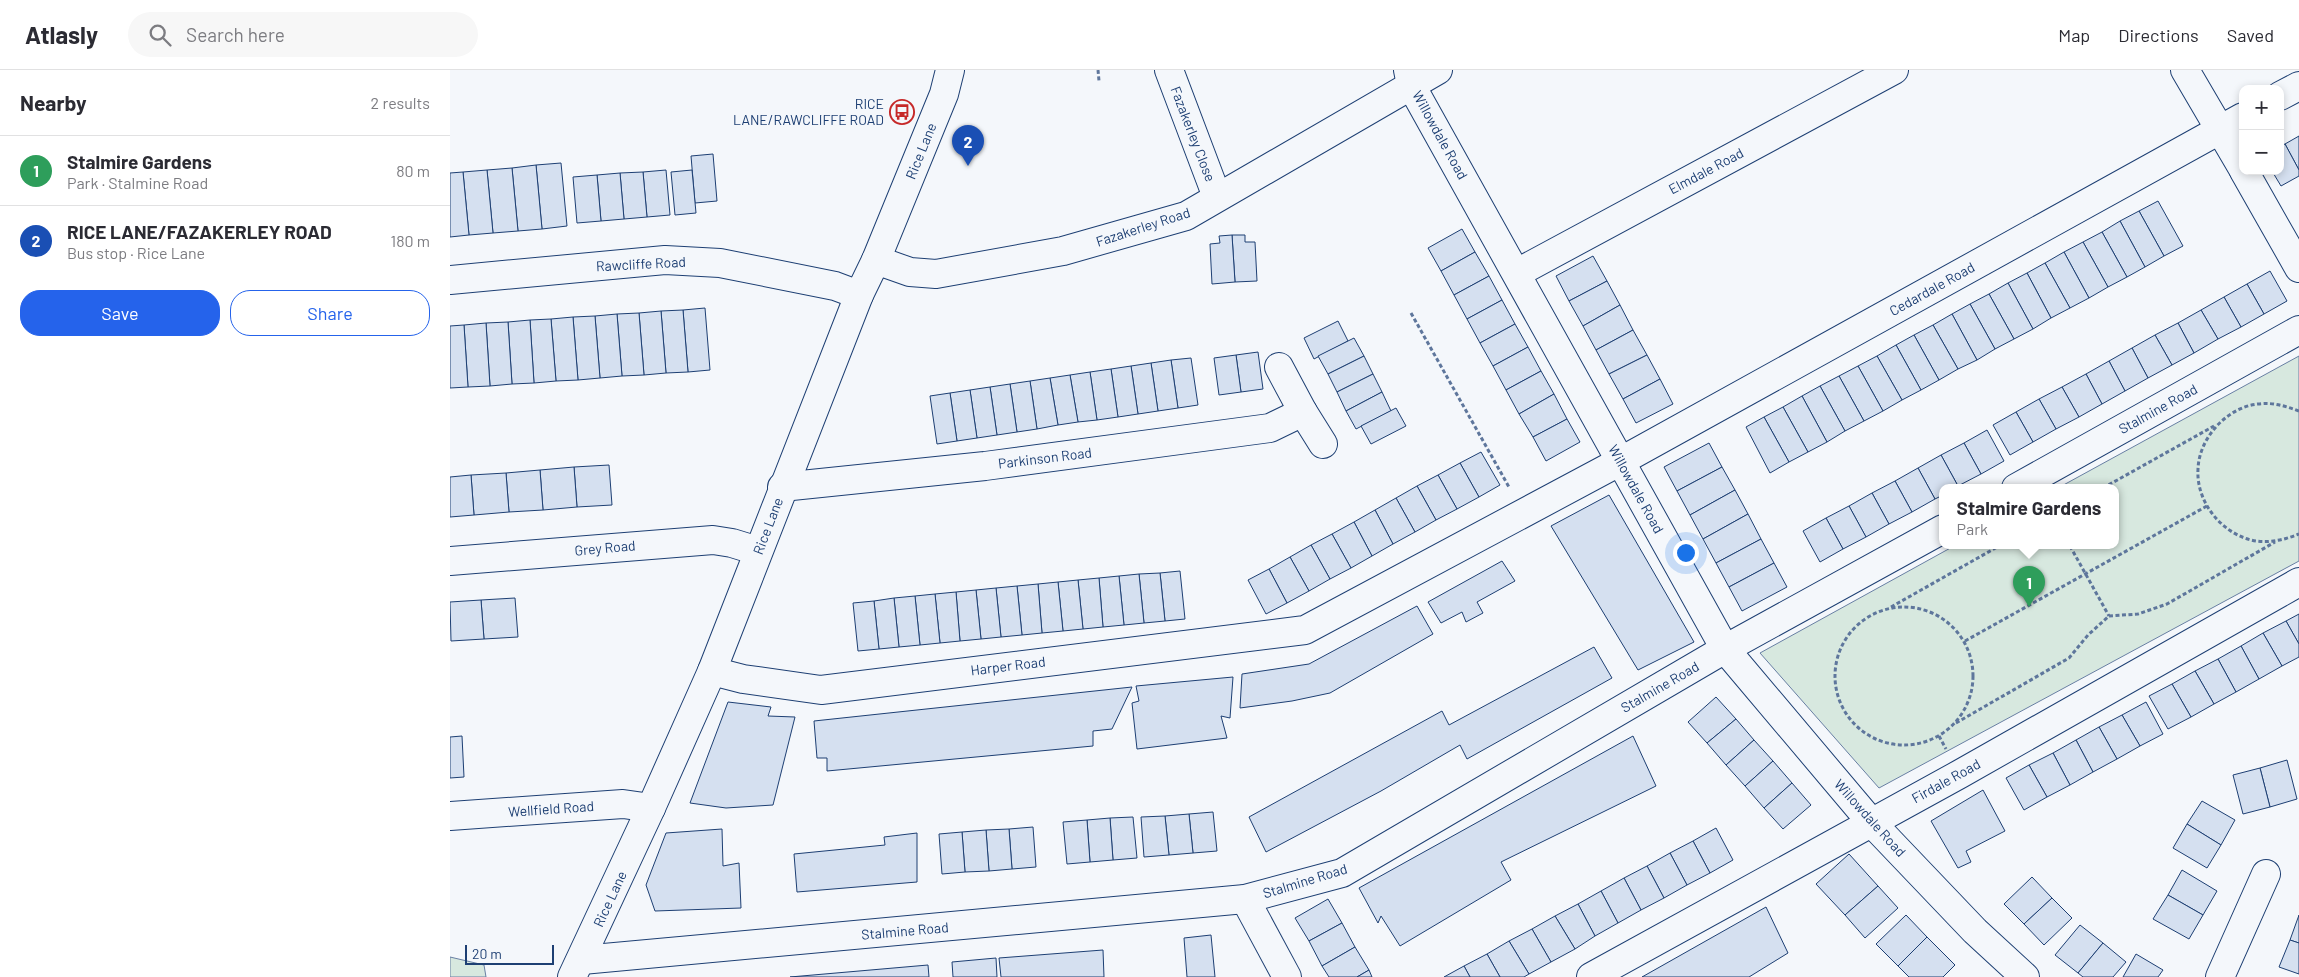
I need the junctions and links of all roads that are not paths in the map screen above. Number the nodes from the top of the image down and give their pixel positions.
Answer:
1 (950, 70) edge
2 (1168, 70) edge
3 (1438, 70) edge
4 (1894, 70) edge
5 (2185, 70) edge
6 (1410, 77) edge
7 (2299, 86) edge
8 (2284, 94) edge
9 (2231, 123) edge
10 (2239, 154) edge
11 (2246, 175) edge
12 (1217, 197) junction
13 (876, 260) junction
14 (2299, 268) edge
15 (1517, 273) junction
16 (450, 280) edge
17 (859, 295) junction
18 (2299, 330) edge
19 (1279, 367) dead end
20 (1303, 412) junction
21 (1323, 444) dead end
22 (1621, 461) junction
23 (2023, 484) edge
24 (782, 487) junction
25 (1939, 531) edge
26 (758, 551) junction
27 (450, 561) edge
28 (2299, 582) edge
29 (1304, 630) joint
30 (1725, 649) junction
31 (712, 671) junction
32 (651, 808) junction
33 (450, 816) edge
34 (1871, 822) junction
35 (2266, 874) dead end
36 (1245, 899) junction
37 (577, 968) edge
38 (1287, 977) edge
39 (1591, 977) edge
40 (2025, 977) edge
41 (2220, 977) edge

1 - 13 main road, Rice Lane
2 - 12 main road, Fazakerley Close
3 - 6 main road, Fazakerley Road
4 - 15 main road, Elmdale Road
5 - 9 main road
6 - 12 main road, Fazakerley Road
6 - 15 main road, Willowdale Road
7 - 8 main road
9 - 10 main road
9 - 22 main road, Cedardale Road
11 - 14 main road
12 - 13 main road, Fazakerley Road
13 - 17 main road, Rice Lane
15 - 22 main road, Willowdale Road
16 - 17 main road, Rawcliffe Road
17 - 24 main road, Rice Lane
18 - 23 main road, Stalmine Road
19 - 20 main road
20 - 21 main road
20 - 24 main road, Parkinson Road
22 - 29 main road, Cedardale Road
22 - 30 main road, Willowdale Road
24 - 26 main road, Rice Lane
25 - 30 main road, Stalmine Road
26 - 27 main road, Grey Road
26 - 31 main road, Rice Lane
28 - 34 main road, Firdale Road
29 - 31 main road, Harper Road
30 - 34 main road, Willowdale Road
30 - 36 main road, Stalmine Road
31 - 32 main road, Rice Lane
32 - 33 main road, Wellfield Road
32 - 37 main road, Rice Lane
34 - 39 main road, Firdale Road
34 - 40 main road, Willowdale Road
35 - 41 main road
36 - 37 main road, Stalmine Road
36 - 38 main road

